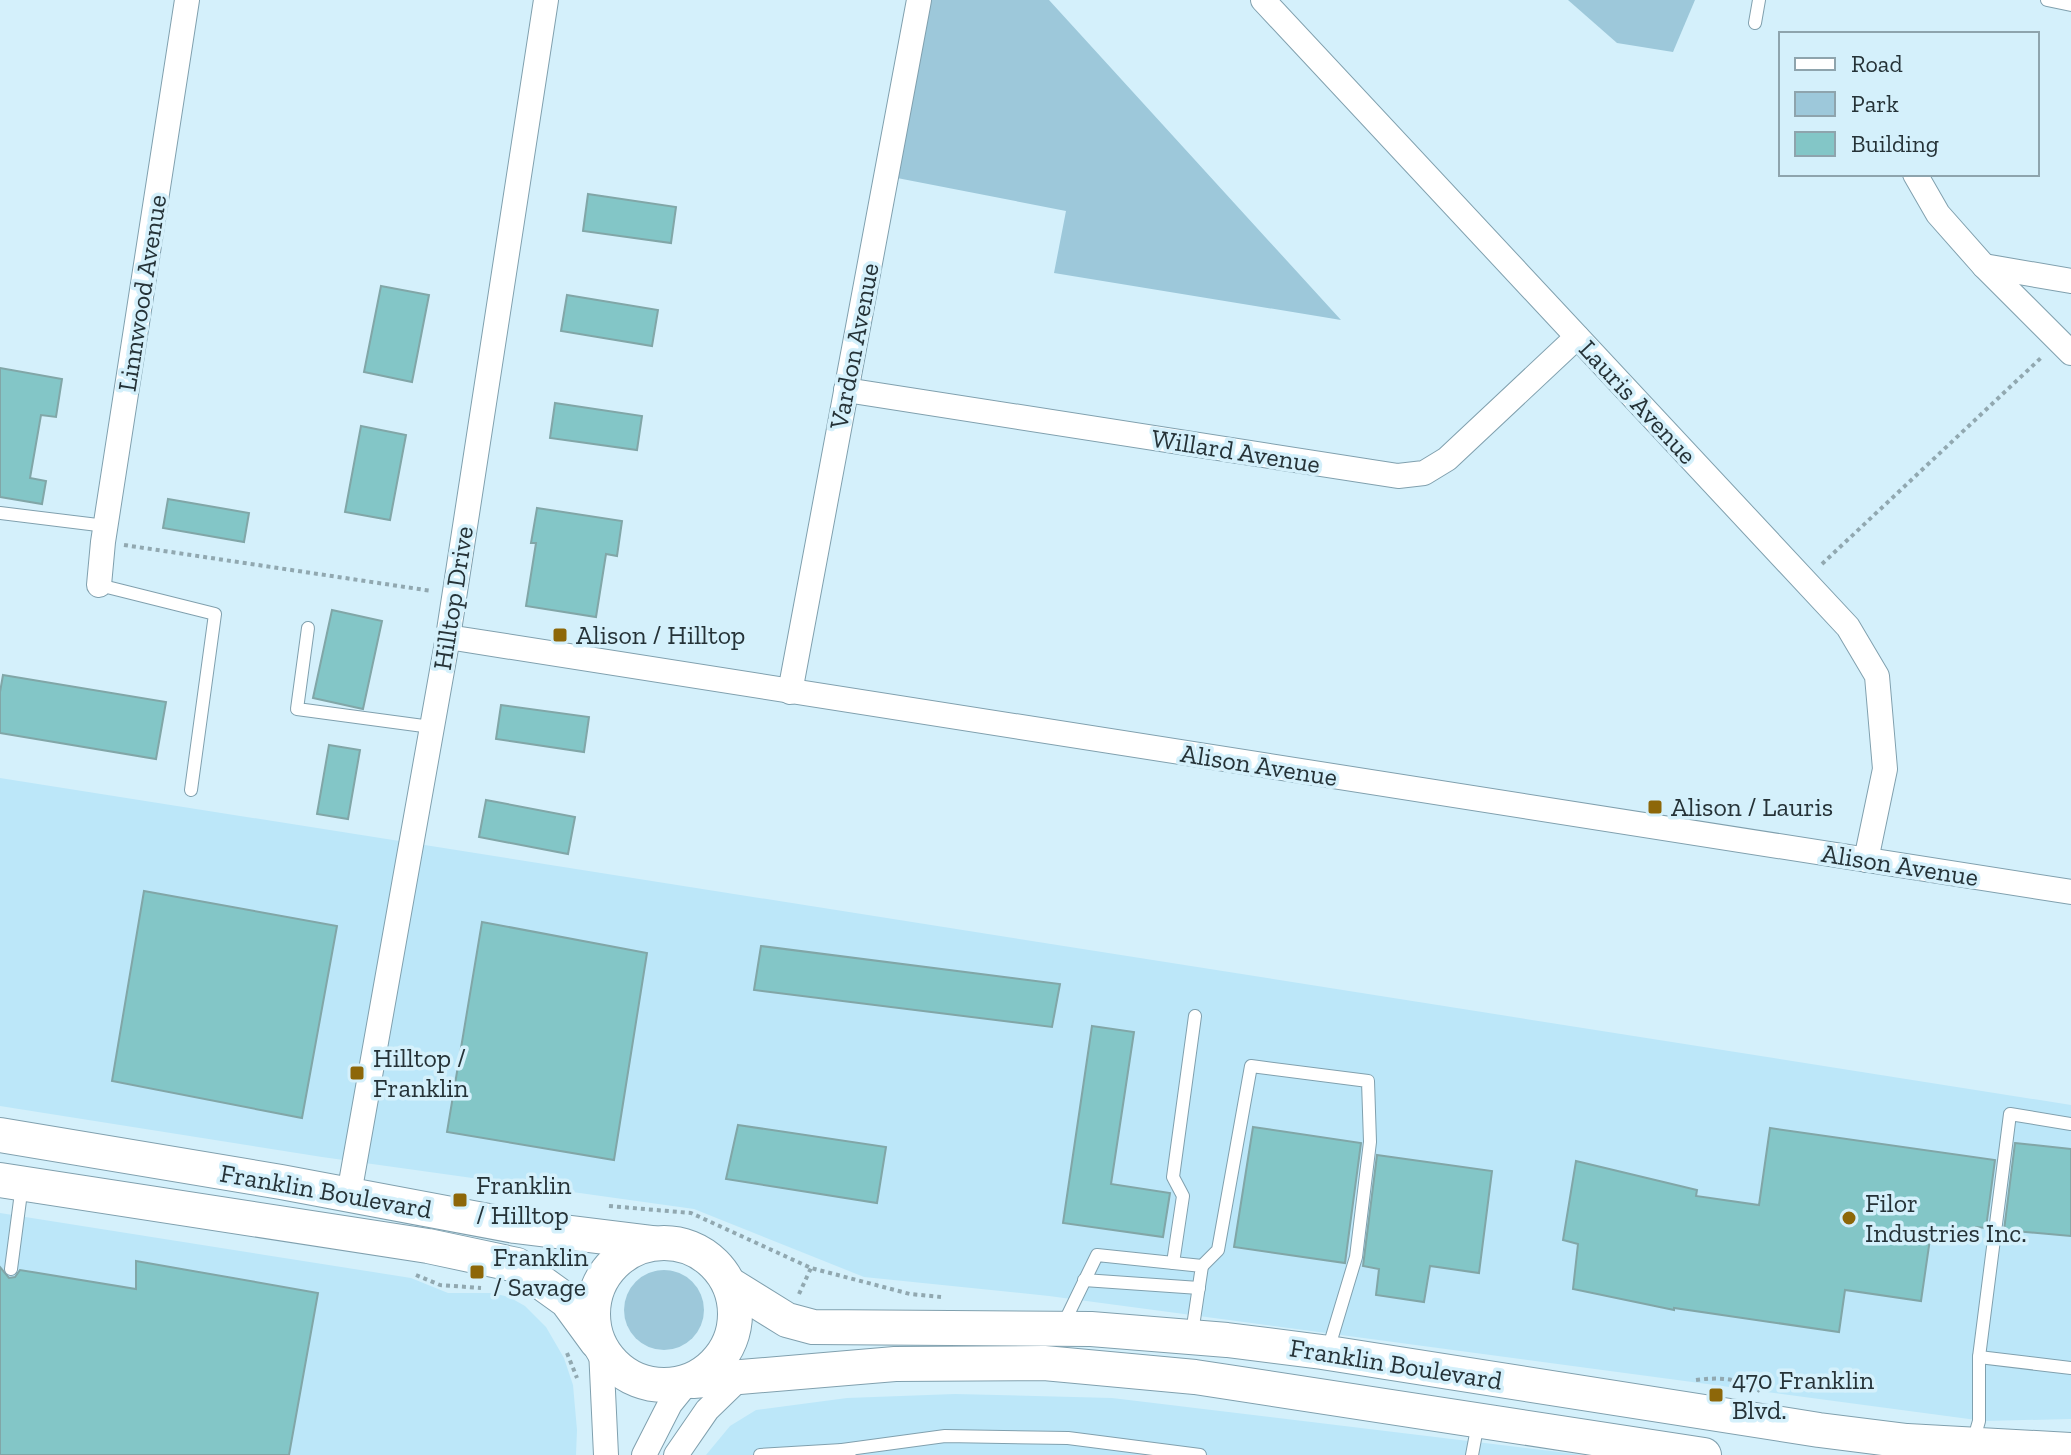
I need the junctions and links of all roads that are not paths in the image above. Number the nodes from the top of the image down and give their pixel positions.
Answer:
1 (187, 0) edge
2 (546, 0) edge
3 (919, 0) edge
4 (1263, 0) edge
5 (1759, 0) edge
6 (2047, 0) edge
7 (2071, 5) edge
8 (1755, 23) dead end
9 (1916, 176) edge
10 (1984, 266) junction
11 (2071, 281) edge
12 (1577, 337) junction
13 (2065, 347) edge
14 (846, 390) junction
15 (0, 513) edge
16 (104, 534) junction
17 (99, 585) joint
18 (308, 628) dead end
19 (448, 637) junction
20 (790, 692) junction
21 (431, 727) junction
22 (191, 790) dead end
23 (1866, 860) junction
24 (2071, 892) edge
25 (1195, 1016) dead end
26 (2071, 1124) edge
27 (0, 1135) edge
28 (11, 1181) edge
29 (349, 1194) junction
30 (653, 1243) junction
31 (1173, 1263) junction
32 (1202, 1266) junction
33 (11, 1269) dead end
34 (1084, 1280) junction
35 (729, 1284) junction
36 (1199, 1288) junction
37 (1062, 1329) junction
38 (1192, 1337) junction
39 (599, 1345) junction
40 (1328, 1353) junction
41 (1979, 1357) junction
42 (2071, 1368) edge
43 (741, 1377) junction
44 (690, 1382) junction
45 (1478, 1420) junction
46 (1973, 1445) junction
47 (1592, 1446) edge
48 (842, 1450) junction
49 (2071, 1450) edge
50 (606, 1455) edge
51 (644, 1455) edge
52 (676, 1455) edge
53 (760, 1455) edge
54 (864, 1455) edge
55 (1200, 1455) edge
56 (1472, 1455) edge
57 (1704, 1455) edge

1 - 16 street, Linnwood Avenue
2 - 19 street, Hilltop Drive
3 - 14 street, Vardon Avenue
4 - 12 street, Lauris Avenue
5 - 8 lane
6 - 7 lane
9 - 10 street
10 - 11 street
10 - 13 street
12 - 14 street, Willard Avenue
12 - 23 street, Lauris Avenue
14 - 20 street, Vardon Avenue
15 - 16 lane
16 - 17 street, Linnwood Avenue
17 - 22 lane
18 - 21 lane
19 - 20 street, Alison Avenue
19 - 21 street, Hilltop Drive
20 - 23 street, Alison Avenue
21 - 29 street, Hilltop Drive
23 - 24 street, Alison Avenue
25 - 31 lane
26 - 41 lane
27 - 29 main road, Franklin Boulevard
28 - 33 lane
28 - 39 main road, Franklin Boulevard
29 - 30 main road, Franklin Boulevard
30 - 35 main road
30 - 39 main road
31 - 32 lane
31 - 34 lane
32 - 36 lane
32 - 40 lane
34 - 36 lane
34 - 37 lane
35 - 37 main road, Franklin Boulevard
35 - 44 main road
36 - 38 lane
37 - 38 main road, Franklin Boulevard
38 - 40 main road, Franklin Boulevard
39 - 44 main road
39 - 50 street
40 - 46 main road, Franklin Boulevard
41 - 42 lane
41 - 46 lane
43 - 44 main road, Franklin Boulevard
43 - 45 main road, Franklin Boulevard
43 - 52 street
44 - 51 street
45 - 47 main road, Franklin Boulevard
45 - 56 lane
46 - 49 main road, Franklin Boulevard
47 - 57 main road, Franklin Boulevard
48 - 53 lane
48 - 54 lane
48 - 55 lane

